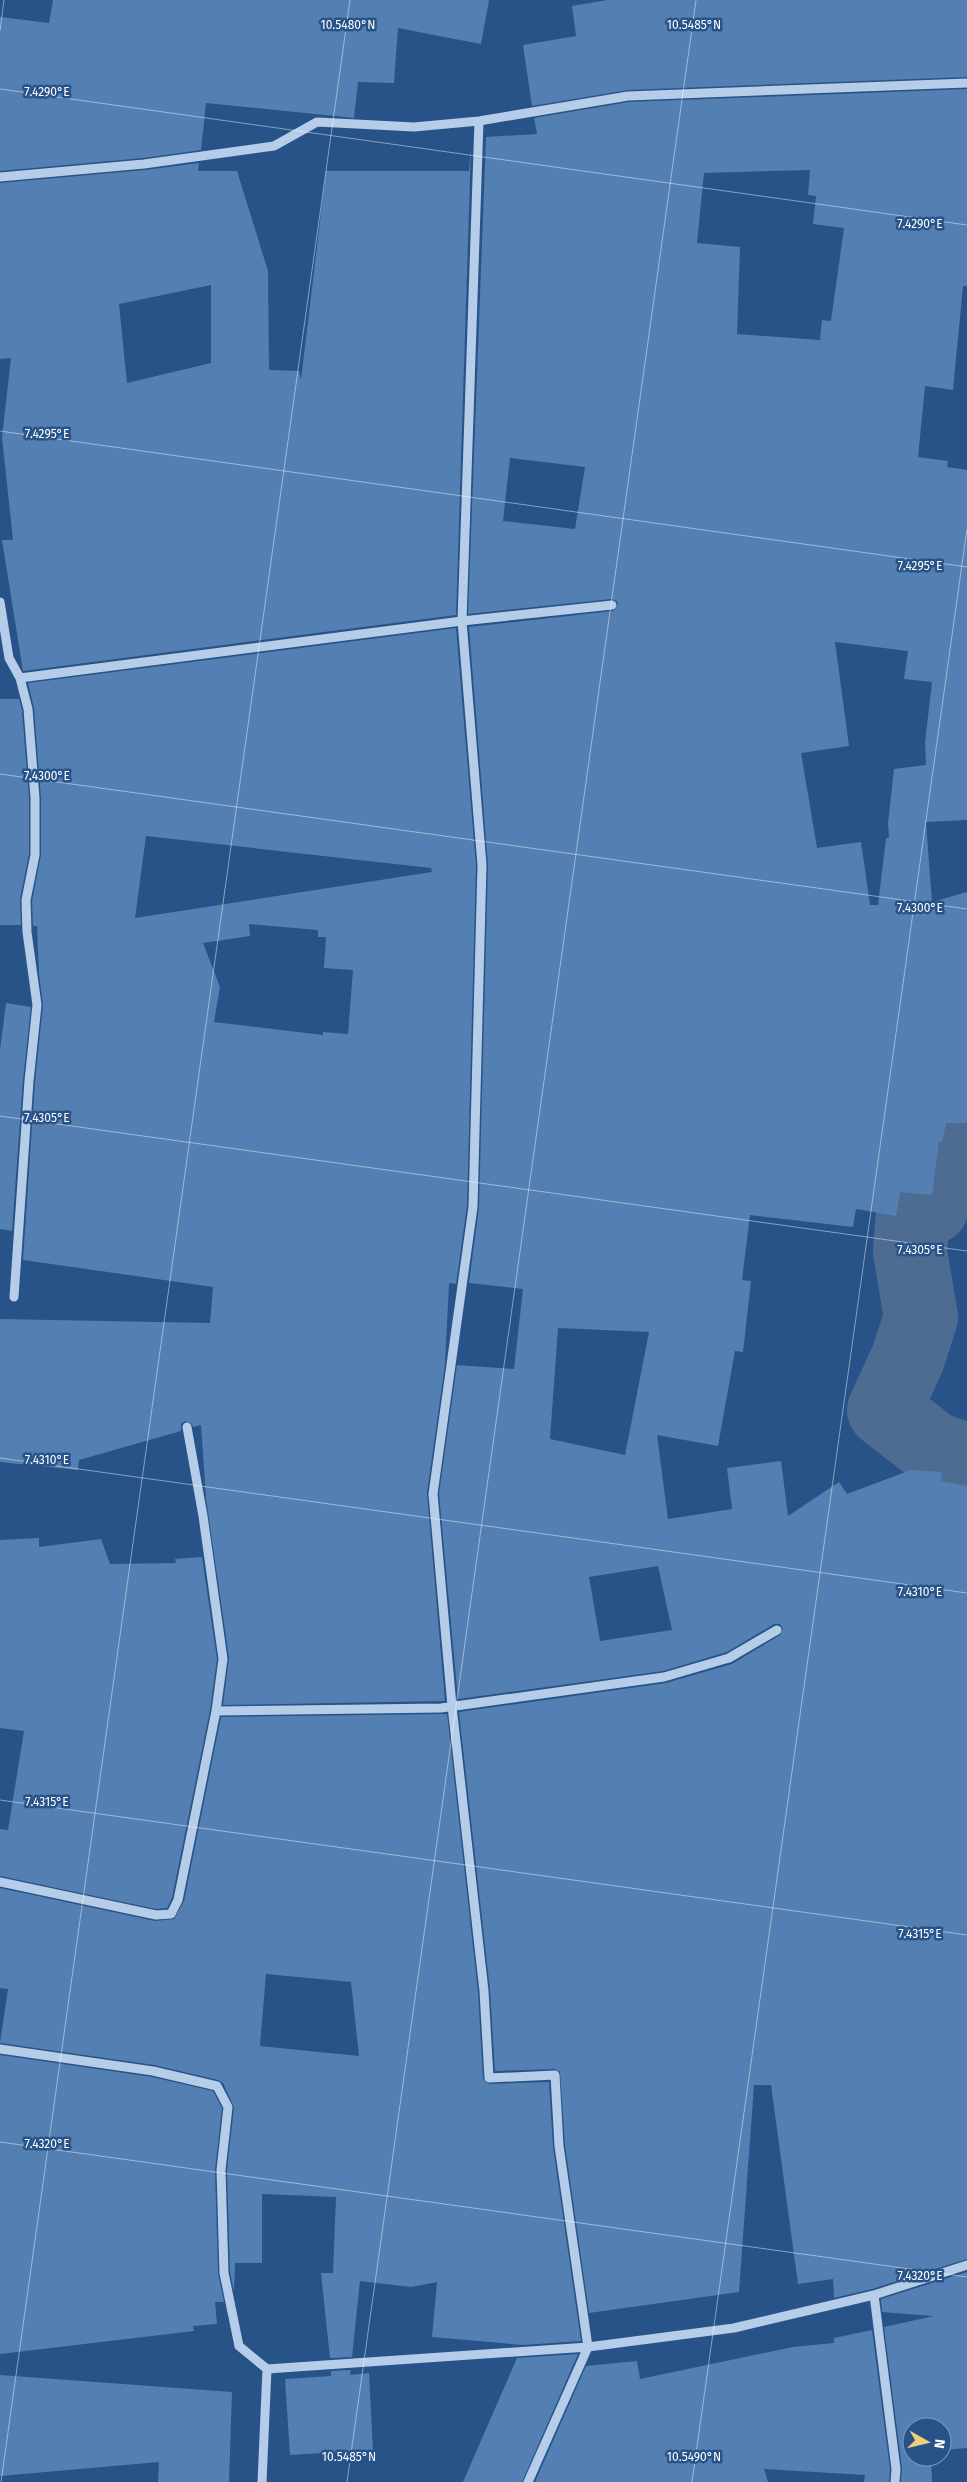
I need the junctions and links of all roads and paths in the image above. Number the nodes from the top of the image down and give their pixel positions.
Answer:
1 (967, 83) edge
2 (479, 121) junction
3 (0, 177) edge
4 (0, 602) edge
5 (612, 605) dead end
6 (462, 621) junction
7 (20, 678) junction
8 (14, 1297) dead end
9 (187, 1427) dead end
10 (777, 1630) dead end
11 (452, 1706) junction
12 (216, 1711) junction
13 (0, 1882) edge
14 (0, 2049) edge
15 (967, 2265) edge
16 (874, 2295) junction
17 (588, 2347) junction
18 (267, 2369) junction
19 (262, 2482) edge
20 (528, 2482) edge
21 (895, 2482) edge

1 - 2 street
2 - 3 street
2 - 6 street
4 - 7 street
5 - 6 street
6 - 7 street
6 - 11 street
7 - 8 street
9 - 12 street
10 - 11 street
11 - 12 street
11 - 17 street
12 - 13 street
14 - 18 street
15 - 16 street
16 - 17 street
16 - 21 street
17 - 18 street
17 - 20 street
18 - 19 street

